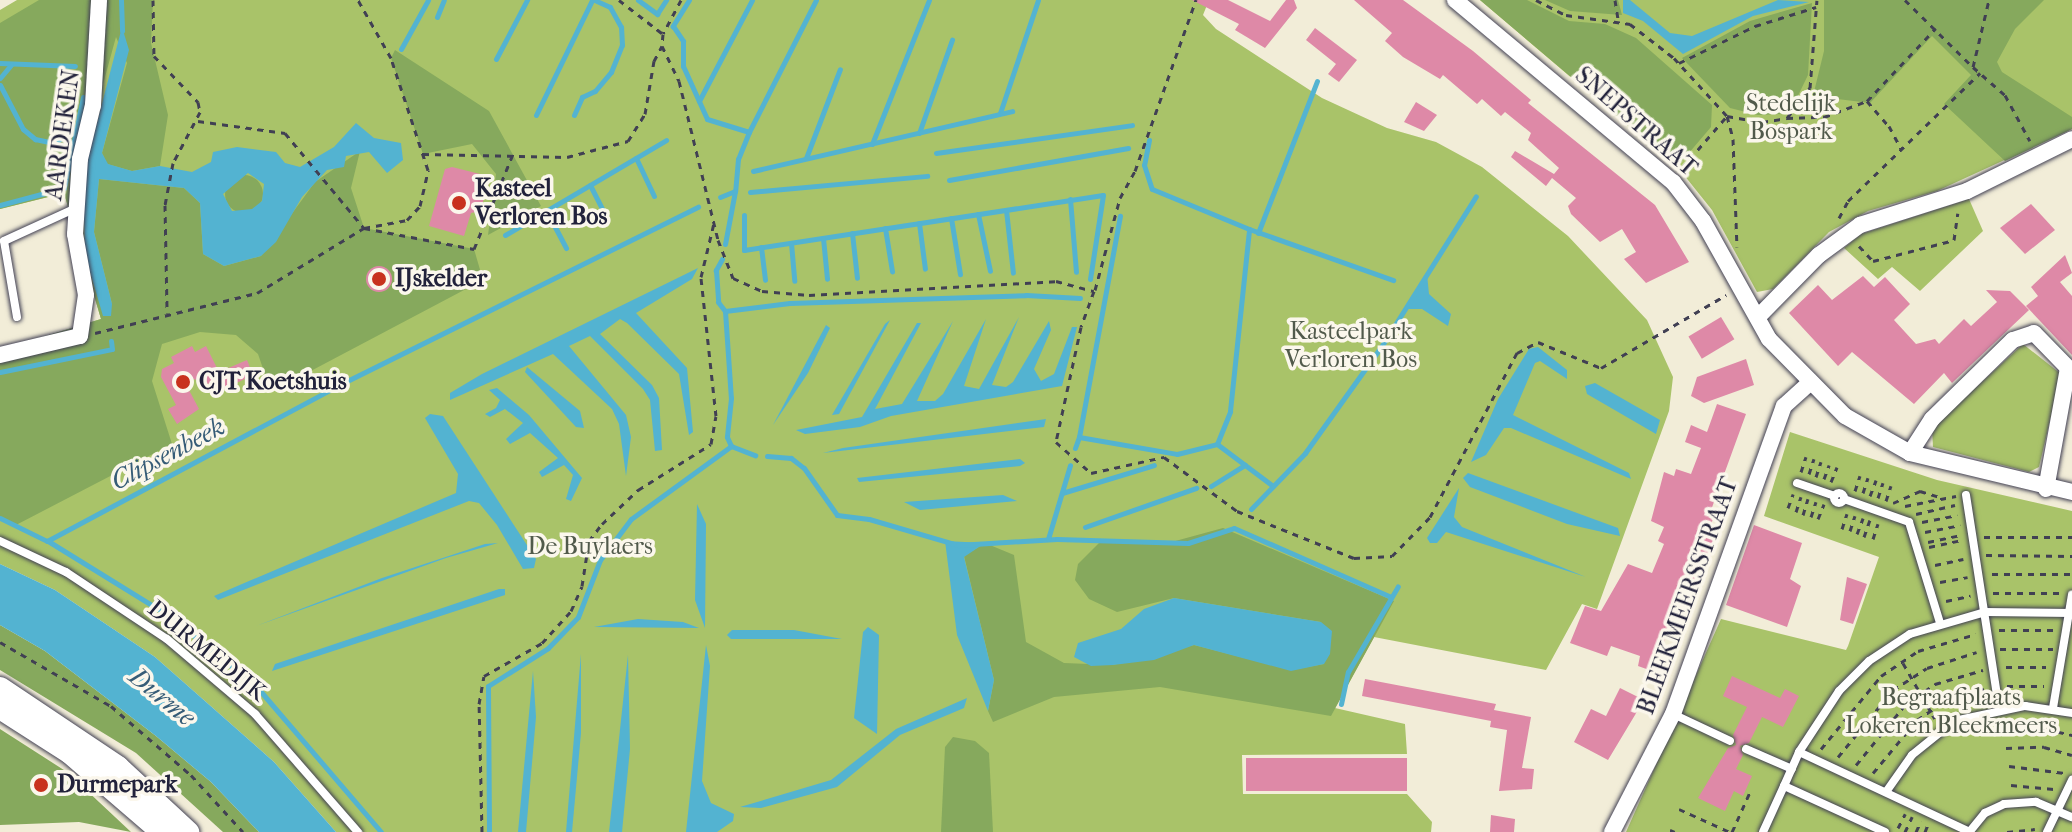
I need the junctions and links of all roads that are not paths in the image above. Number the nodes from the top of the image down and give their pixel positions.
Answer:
1 (99, 0) edge
2 (1455, 0) edge
3 (2072, 139) edge
4 (77, 208) junction
5 (17, 317) dead end
6 (1758, 317) junction
7 (0, 355) edge
8 (1811, 382) junction
9 (1910, 453) junction
10 (1797, 483) dead end
11 (2046, 489) junction
12 (2072, 492) edge
13 (1968, 504) road end
14 (0, 541) edge
15 (2072, 594) edge
16 (1985, 612) junction
17 (2071, 613) edge
18 (1940, 623) junction
19 (0, 688) edge
20 (0, 708) edge
21 (1999, 708) junction
22 (2053, 708) junction
23 (2072, 713) edge
24 (1673, 714) junction
25 (1730, 741) dead end
26 (1746, 749) dead end
27 (1799, 752) junction
28 (1792, 769) junction
29 (2072, 778) edge
30 (1784, 786) junction
31 (1886, 792) junction
32 (2059, 809) junction
33 (2072, 817) edge
34 (1970, 831) edge
35 (162, 832) edge
36 (188, 832) edge
37 (358, 832) edge
38 (1612, 832) edge
39 (1763, 832) edge
40 (1885, 832) edge
41 (2045, 832) edge

1 - 4 street, AARDEKEN
2 - 6 street, SNEPSTRAAT
3 - 6 street
4 - 5 lane
4 - 7 street, AARDEKEN
6 - 8 street, SNEPSTRAAT
8 - 9 street, SNEPSTRAAT
8 - 24 street, BLEEKMEERSSTRAAT
9 - 11 street, SNEPSTRAAT
9 - 11 street
10 - 18 lane
11 - 12 street, SNEPSTRAAT
13 - 16 lane
14 - 37 lane, DURMEDIJK
15 - 17 lane
16 - 17 lane
16 - 18 lane
16 - 21 lane
17 - 22 lane
18 - 27 lane
19 - 36 main road
20 - 35 main road
21 - 22 lane
21 - 31 lane
22 - 23 lane
24 - 25 lane
24 - 38 street, BLEEKMEERSSTRAAT
26 - 28 lane
27 - 28 lane
27 - 31 lane
28 - 30 lane
29 - 32 lane
30 - 39 lane
30 - 40 lane
31 - 34 lane
32 - 33 lane
32 - 34 lane
32 - 41 lane

